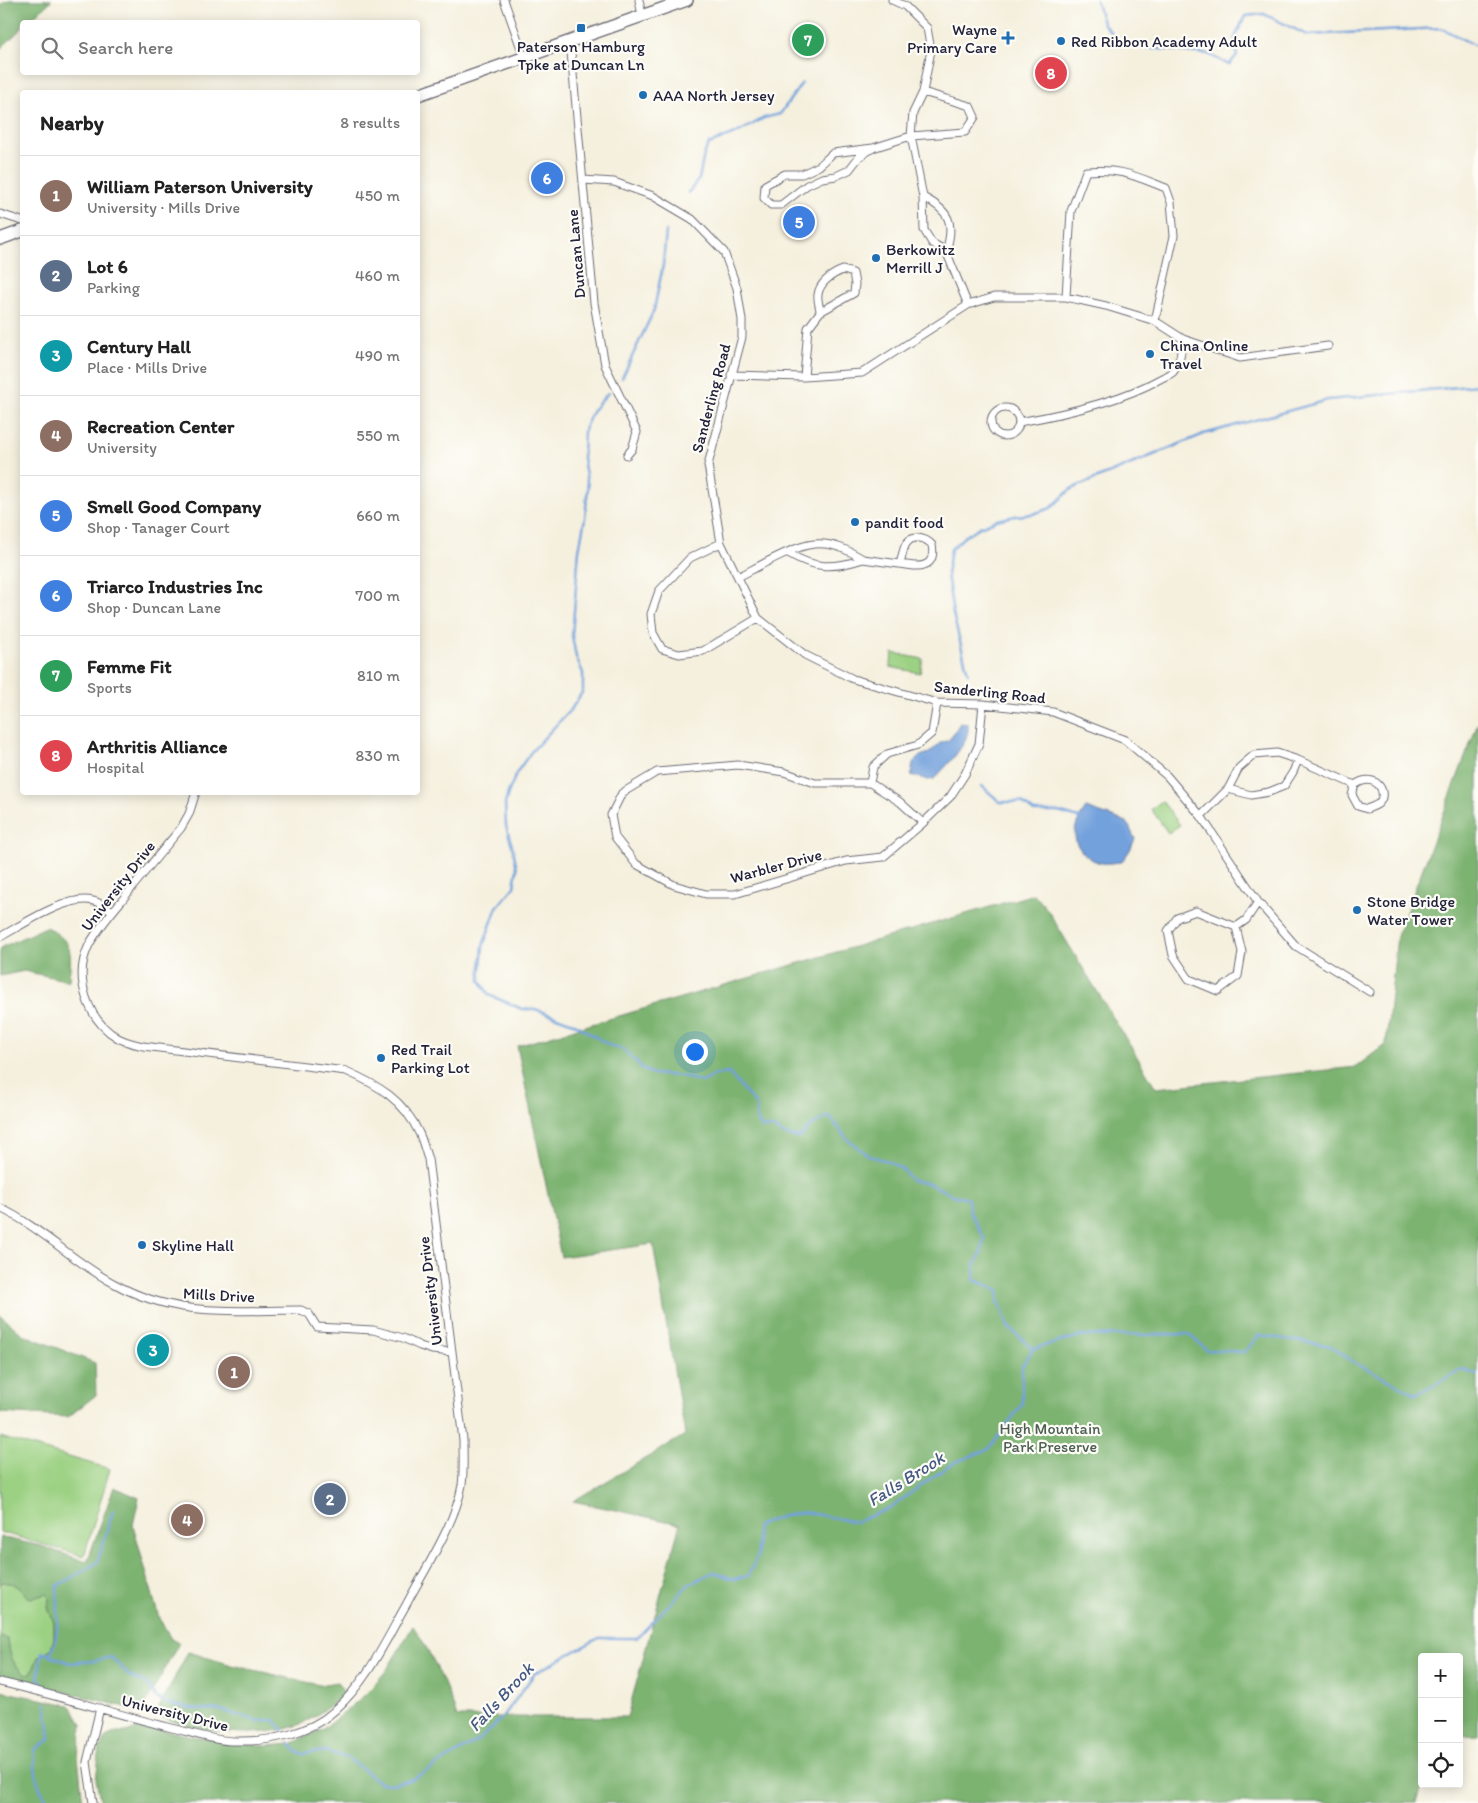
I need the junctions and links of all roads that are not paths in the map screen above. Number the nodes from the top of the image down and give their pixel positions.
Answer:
1 (504, 0) edge
2 (639, 0) edge
3 (687, 0) edge
4 (892, 0) edge
5 (642, 16) junction
6 (570, 41) junction
7 (524, 57) junction
8 (923, 92) junction
9 (420, 94) edge
10 (911, 136) junction
11 (873, 148) junction
12 (810, 170) junction
13 (583, 180) junction
14 (815, 181) junction
15 (923, 198) junction
16 (0, 214) edge
17 (20, 220) edge
18 (20, 232) edge
19 (0, 239) edge
20 (946, 251) junction
21 (1066, 297) junction
22 (968, 304) junction
23 (820, 312) junction
24 (1155, 321) junction
25 (1182, 339) junction
26 (1328, 346) dead end
27 (730, 375) junction
28 (804, 377) junction
29 (1019, 422) junction
30 (627, 455) dead end
31 (721, 543) junction
32 (788, 553) junction
33 (863, 558) junction
34 (900, 564) junction
35 (738, 577) junction
36 (758, 618) junction
37 (937, 703) junction
38 (983, 704) junction
39 (1298, 760) junction
40 (870, 783) junction
41 (1355, 785) junction
42 (1228, 789) junction
43 (195, 795) edge
44 (1201, 816) junction
45 (923, 823) junction
46 (1258, 902) junction
47 (113, 911) junction
48 (1236, 927) junction
49 (0, 937) edge
50 (1370, 992) dead end
51 (0, 1208) edge
52 (452, 1352) junction
53 (0, 1682) edge
54 (100, 1708) junction
55 (93, 1803) edge

1 - 7 street
2 - 5 street
3 - 5 main road
4 - 8 street
5 - 6 main road
6 - 7 main road
6 - 13 street, Duncan Lane
7 - 9 main road
8 - 10 street
8 - 10 street
10 - 11 street
10 - 15 street
11 - 12 street
11 - 14 street
12 - 14 street
12 - 14 street
13 - 27 street, Sanderling Road
13 - 30 street, Duncan Lane
15 - 20 street
15 - 20 street
16 - 17 street
18 - 19 main road
20 - 22 street
21 - 22 street
21 - 24 street
21 - 24 street
22 - 28 street
23 - 23 street
23 - 28 street
24 - 25 street
25 - 26 street
25 - 29 street
27 - 28 street
27 - 31 street, Sanderling Road
29 - 29 street
31 - 35 street, Sanderling Road
31 - 36 street
32 - 33 street
32 - 33 street
32 - 35 street
33 - 34 street
34 - 34 street
35 - 36 street, Sanderling Road
36 - 37 street, Sanderling Road
37 - 38 street, Sanderling Road
37 - 40 street
38 - 44 street, Sanderling Road
38 - 45 street, Warbler Drive
39 - 41 street
39 - 42 street
39 - 42 street
40 - 45 street
40 - 45 street, Warbler Drive
41 - 41 street
42 - 44 street
43 - 47 street, University Drive
44 - 46 street, Sanderling Road
46 - 48 street
46 - 50 street, Sanderling Road
47 - 49 street
47 - 52 street, University Drive
48 - 48 street
51 - 52 street, Mills Drive
52 - 54 street, University Drive
53 - 54 street, University Drive
54 - 55 street

